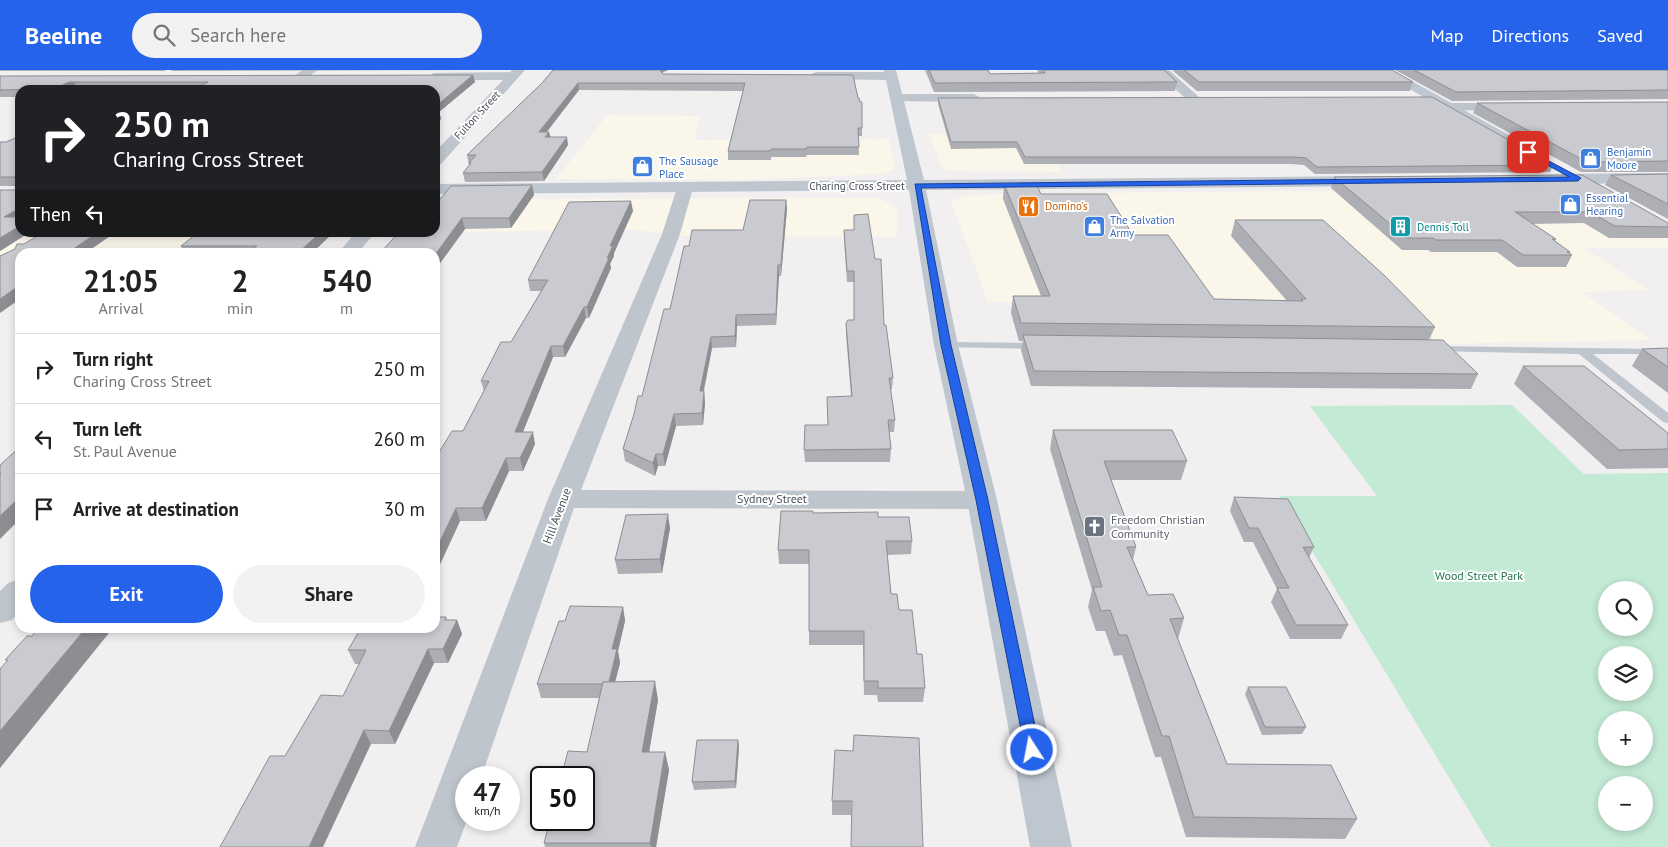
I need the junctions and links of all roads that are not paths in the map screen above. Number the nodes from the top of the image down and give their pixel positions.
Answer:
1 (1162, 70) edge
2 (1384, 70) edge
3 (516, 73) edge
4 (890, 73) edge
5 (311, 74) edge
6 (426, 76) edge
7 (804, 76) edge
8 (272, 77) edge
9 (289, 85) edge
10 (1401, 97) edge
11 (1431, 97) junction
12 (897, 98) junction
13 (986, 98) edge
14 (1173, 98) edge
15 (1530, 107) edge
16 (1452, 108) junction
17 (1518, 145) edge
18 (440, 156) edge
19 (1551, 164) edge
20 (1578, 178) junction
21 (1668, 178) edge
22 (1532, 179) edge
23 (1390, 180) edge
24 (917, 186) junction
25 (685, 188) junction
26 (440, 189) edge
27 (1611, 197) edge
28 (362, 237) edge
29 (352, 248) edge
30 (946, 345) junction
31 (1055, 346) edge
32 (1423, 349) edge
33 (1581, 350) junction
34 (1665, 351) edge
35 (1668, 418) edge
36 (563, 499) junction
37 (982, 500) junction
38 (15, 596) edge
39 (0, 611) edge
40 (436, 847) edge
41 (1051, 847) edge

1 - 14 street
2 - 11 main road
3 - 6 street
3 - 18 street, Fulton Street
4 - 7 street
4 - 12 main road
5 - 8 street
5 - 9 street
10 - 11 street
11 - 16 main road
12 - 13 street
12 - 24 main road
15 - 16 street
16 - 17 main road
19 - 20 main road
20 - 21 main road
20 - 22 main road
20 - 27 street
23 - 24 main road, Charing Cross Street
24 - 25 main road, Charing Cross Street
24 - 30 main road
25 - 26 main road, Charing Cross Street
25 - 36 street, Hill Avenue
28 - 29 street
30 - 31 lane
30 - 37 main road
32 - 33 lane
33 - 34 lane
33 - 35 lane
36 - 37 street, Sydney Street
36 - 40 street, Hill Avenue
37 - 41 main road
38 - 39 street

